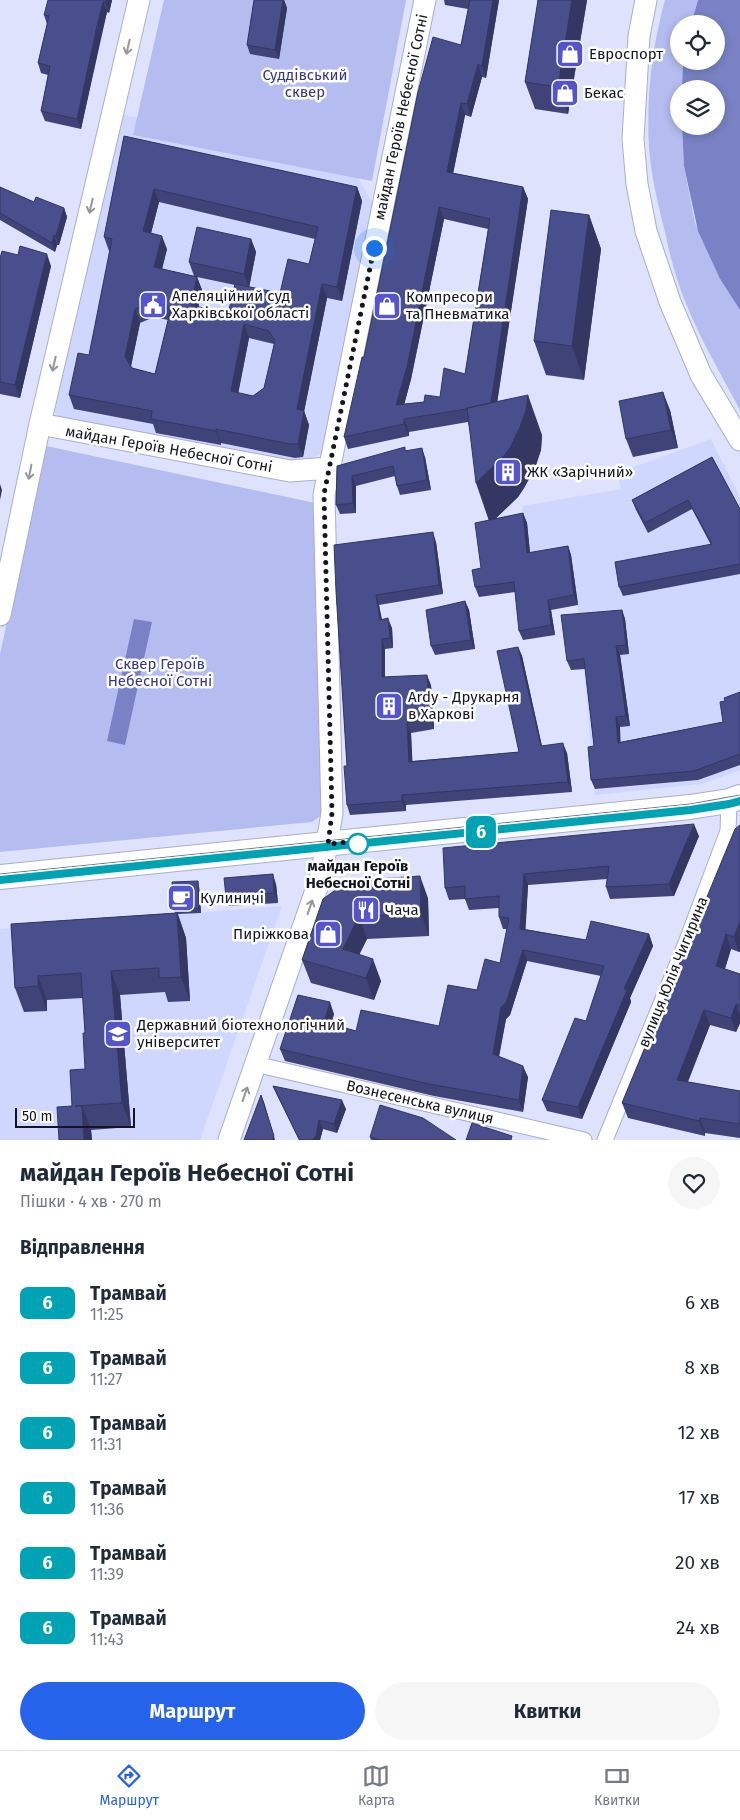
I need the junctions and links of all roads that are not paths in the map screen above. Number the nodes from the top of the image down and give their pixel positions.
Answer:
1 (139, 0) edge
2 (426, 0) edge
3 (646, 0) edge
4 (40, 424) junction
5 (740, 440) edge
6 (329, 468) junction
7 (0, 615) edge
8 (734, 799) edge
9 (328, 844) junction
10 (0, 877) edge
11 (256, 1064) junction
12 (229, 1140) edge
13 (584, 1140) edge
14 (605, 1140) edge

1 -> 4 main road
2 - 6 main road, майдан Героїв Небесної Сотні
3 - 5 main road
4 - 6 main road, майдан Героїв Небесної Сотні
4 -> 7 main road
6 - 9 main road, майдан Героїв Небесної Сотні
8 - 9 main road
8 - 14 street, вулиця Юлія Чигирина
9 - 10 main road
11 -> 9 main road, майдан Героїв Небесної Сотні
12 -> 11 main road, майдан Героїв Небесної Сотні
11 - 13 street, Вознесенська вулиця

